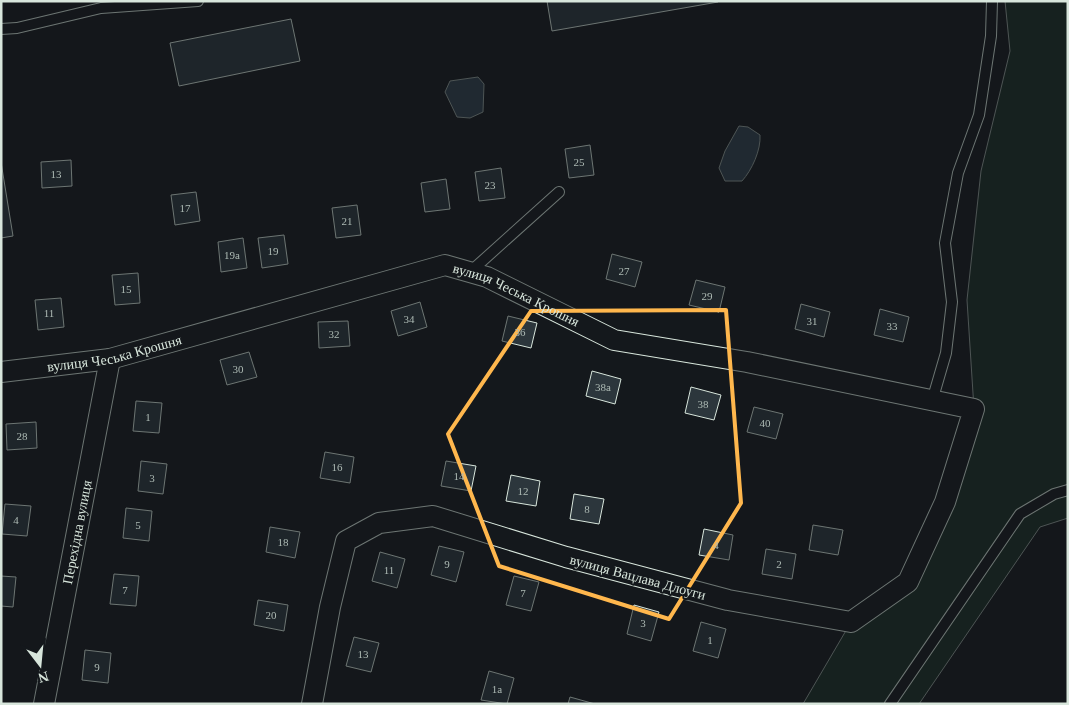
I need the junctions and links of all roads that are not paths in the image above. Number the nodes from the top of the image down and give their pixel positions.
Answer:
1 (198, 1) edge
2 (992, 1) edge
3 (1, 29) edge
4 (559, 192) dead end
5 (470, 272) junction
6 (110, 359) junction
7 (1, 372) edge
8 (932, 401) junction
9 (974, 409) joint
10 (1068, 490) edge
11 (44, 704) edge
12 (312, 704) edge
13 (890, 704) edge

1 - 3 lane
2 - 8 lane
4 - 5 lane
5 - 6 street, вулиця Чеська Крошня
5 - 8 street, вулиця Чеська Крошня
6 - 7 street, вулиця Чеська Крошня
6 - 11 street, Перехідна вулиця
8 - 9 street, вулиця Чеська Крошня
9 - 12 street, вулиця Вацлава Длоуги
10 - 13 lane

